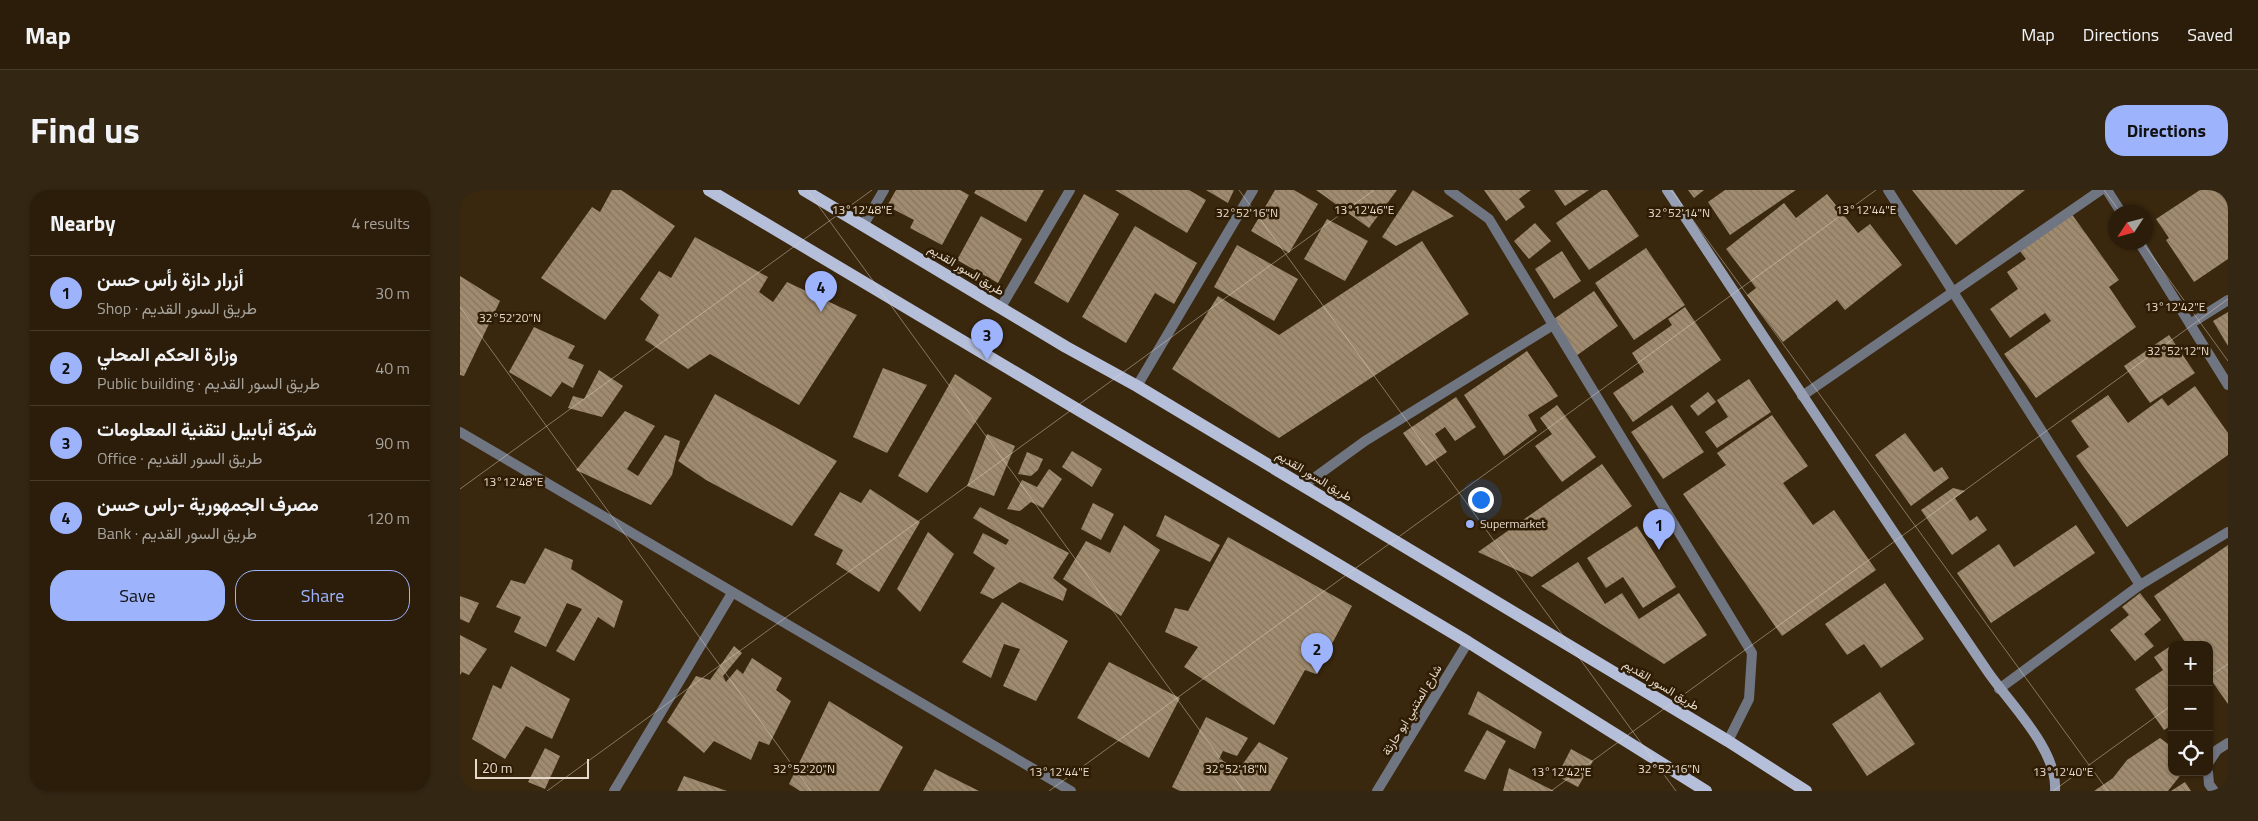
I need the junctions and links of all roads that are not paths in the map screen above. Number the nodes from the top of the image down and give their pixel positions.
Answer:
1 (709, 190) edge
2 (804, 190) edge
3 (884, 190) edge
4 (1070, 190) edge
5 (1253, 190) edge
6 (1449, 190) edge
7 (1667, 190) edge
8 (1888, 190) edge
9 (2101, 190) edge
10 (2106, 190) edge
11 (2116, 205) edge
12 (864, 224) junction
13 (2144, 250) edge
14 (1952, 292) junction
15 (2228, 300) edge
16 (1000, 307) junction
17 (2190, 324) junction
18 (1553, 325) junction
19 (2228, 385) edge
20 (1137, 386) junction
21 (1802, 396) junction
22 (460, 432) edge
23 (1303, 486) junction
24 (2228, 532) edge
25 (2140, 585) junction
26 (732, 593) junction
27 (1468, 642) junction
28 (1999, 689) junction
29 (1728, 741) junction
30 (2228, 743) edge
31 (2213, 756) edge
32 (2209, 776) edge
33 (614, 791) edge
34 (1071, 791) edge
35 (1377, 791) edge
36 (1706, 791) edge
37 (1806, 791) edge
38 (2055, 791) edge
39 (2214, 791) edge

1 - 27 main road
2 - 12 main road, طريق السور القديم
3 - 12 street
4 - 16 street
5 - 20 street
6 - 18 street
7 - 21 street
8 - 14 street
9 - 14 street
10 - 11 street
12 - 16 main road, طريق السور القديم
13 - 17 street
14 - 21 street
14 - 25 street
15 - 17 street
16 - 20 main road, طريق السور القديم
17 - 19 street
18 - 23 street
18 - 29 street
20 - 23 main road, طريق السور القديم
21 - 28 street
22 - 26 street
23 - 29 main road, طريق السور القديم
24 - 25 street
25 - 28 street
26 - 33 street
26 - 34 street
27 - 35 street, شارع المتنبي ابو حارثة
27 - 36 main road
28 - 38 street
29 - 37 main road, طريق السور القديم
30 - 31 street
32 - 39 street

